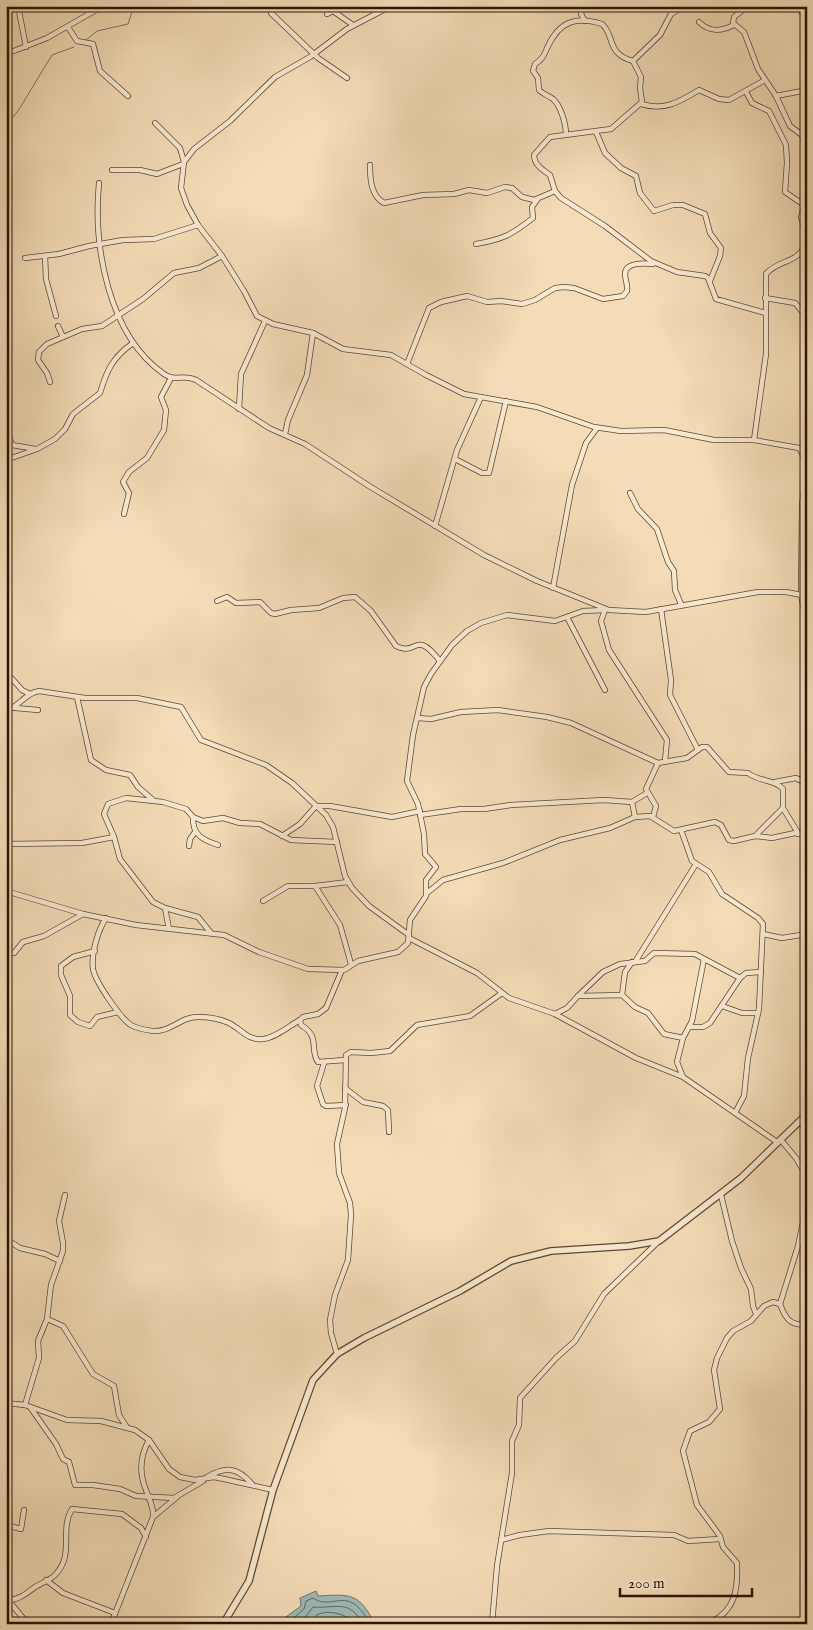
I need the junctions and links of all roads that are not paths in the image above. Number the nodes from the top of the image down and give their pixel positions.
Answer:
1 (18, 6) edge
2 (103, 6) edge
3 (391, 6) edge
4 (583, 6) edge
5 (685, 6) edge
6 (748, 6) edge
7 (793, 6) edge
8 (271, 13) dead end
9 (327, 14) dead end
10 (807, 19) edge
11 (585, 21) junction
12 (699, 22) dead end
13 (352, 25) junction
14 (734, 25) junction
15 (68, 27) junction
16 (26, 47) junction
17 (314, 53) junction
18 (6, 54) edge
19 (633, 61) junction
20 (347, 78) dead end
21 (765, 80) junction
22 (807, 90) edge
23 (746, 92) junction
24 (128, 96) dead end
25 (776, 96) junction
26 (641, 104) junction
27 (154, 124) dead end
28 (596, 132) junction
29 (566, 135) junction
30 (807, 151) edge
31 (183, 163) junction
32 (370, 165) dead end
33 (112, 170) dead end
34 (99, 183) dead end
35 (554, 191) junction
36 (807, 199) edge
37 (537, 200) junction
38 (804, 205) junction
39 (198, 225) junction
40 (807, 237) edge
41 (98, 244) junction
42 (476, 244) dead end
43 (45, 256) junction
44 (222, 256) junction
45 (25, 258) dead end
46 (655, 264) junction
47 (710, 281) junction
48 (765, 298) junction
49 (765, 313) junction
50 (56, 316) dead end
51 (118, 316) junction
52 (807, 317) edge
53 (265, 321) junction
54 (58, 326) dead end
55 (312, 333) junction
56 (63, 337) junction
57 (133, 343) junction
58 (407, 364) junction
59 (171, 378) junction
60 (50, 382) dead end
61 (481, 397) junction
62 (506, 401) junction
63 (239, 409) junction
64 (6, 427) edge
65 (596, 428) junction
66 (285, 434) junction
67 (754, 440) junction
68 (37, 450) junction
69 (455, 459) junction
70 (6, 460) edge
71 (806, 470) edge
72 (630, 493) dead end
73 (804, 505) edge
74 (124, 514) dead end
75 (435, 526) junction
76 (553, 588) junction
77 (801, 595) junction
78 (807, 596) edge
79 (217, 601) dead end
80 (681, 604) junction
81 (661, 609) junction
82 (607, 610) junction
83 (566, 617) junction
84 (807, 624) edge
85 (440, 661) junction
86 (6, 672) edge
87 (605, 690) dead end
88 (30, 694) junction
89 (77, 697) junction
90 (15, 708) junction
91 (38, 710) dead end
92 (6, 711) edge
93 (418, 718) junction
94 (698, 750) junction
95 (665, 761) junction
96 (658, 763) junction
97 (772, 782) junction
98 (807, 784) edge
99 (647, 794) junction
100 (154, 800) junction
101 (632, 802) junction
102 (316, 806) junction
103 (783, 808) junction
104 (420, 813) junction
105 (193, 817) junction
106 (635, 817) junction
107 (653, 818) junction
108 (681, 830) junction
109 (195, 832) junction
110 (798, 833) junction
111 (282, 836) junction
112 (755, 836) junction
113 (807, 836) edge
114 (114, 837) junction
115 (337, 842) junction
116 (6, 844) edge
117 (218, 845) dead end
118 (189, 846) dead end
119 (696, 864) junction
120 (348, 882) junction
121 (315, 886) junction
122 (6, 892) edge
123 (426, 894) junction
124 (263, 901) dead end
125 (165, 908) junction
126 (83, 914) junction
127 (106, 918) junction
128 (169, 929) junction
129 (211, 933) junction
130 (763, 934) junction
131 (807, 934) edge
132 (409, 936) junction
133 (95, 951) junction
134 (6, 953) edge
135 (704, 959) junction
136 (633, 962) junction
137 (352, 964) junction
138 (342, 970) junction
139 (761, 972) junction
140 (740, 978) junction
141 (502, 993) junction
142 (622, 995) junction
143 (578, 996) junction
144 (722, 1006) junction
145 (118, 1012) junction
146 (758, 1013) junction
147 (555, 1014) junction
148 (300, 1020) junction
149 (689, 1027) junction
150 (683, 1038) junction
151 (345, 1060) junction
152 (324, 1063) junction
153 (683, 1077) junction
154 (345, 1088) junction
155 (346, 1105) junction
156 (735, 1113) junction
157 (807, 1114) edge
158 (800, 1121) junction
159 (389, 1132) dead end
160 (807, 1132) edge
161 (778, 1141) junction
162 (807, 1177) edge
163 (65, 1195) dead end
164 (721, 1195) junction
165 (807, 1203) edge
166 (6, 1239) edge
167 (659, 1241) junction
168 (60, 1261) junction
169 (780, 1304) junction
170 (756, 1314) junction
171 (47, 1319) junction
172 (807, 1326) edge
173 (337, 1354) junction
174 (6, 1404) edge
175 (25, 1405) junction
176 (30, 1407) junction
177 (126, 1426) junction
178 (149, 1440) junction
179 (205, 1479) junction
180 (253, 1485) junction
181 (273, 1490) junction
182 (149, 1497) junction
183 (177, 1497) junction
184 (24, 1510) dead end
185 (153, 1517) junction
186 (6, 1525) edge
187 (146, 1537) junction
188 (720, 1539) junction
189 (501, 1540) junction
190 (46, 1580) junction
191 (7, 1599) edge
192 (115, 1613) junction
193 (712, 1623) edge
194 (28, 1624) edge
195 (111, 1624) edge
196 (223, 1624) edge
197 (492, 1624) edge
198 (704, 1624) edge

1 - 16 street
2 - 15 street
3 - 13 street
4 - 11 street
5 - 19 street
6 - 14 street
7 - 10 street
8 - 17 street
9 - 13 street
11 - 19 street
11 - 29 street
12 - 14 street
13 - 17 street
14 - 21 street
15 - 16 street
15 - 24 street
16 - 18 street
17 - 20 street
17 - 31 street
19 - 26 street
21 - 23 street
21 - 25 street
22 - 25 street
23 - 26 street
23 - 38 street
25 - 30 street
26 - 28 street
27 - 31 street
28 - 29 street
28 - 47 street
29 - 35 street
31 - 33 street
31 - 39 street
32 - 37 street
34 - 41 street
35 - 37 street
35 - 46 street
36 - 38 street
37 - 42 street
38 - 40 street
39 - 41 street
39 - 44 street
40 - 48 street
41 - 43 street
41 - 51 street
43 - 45 street
43 - 50 street
44 - 51 street
44 - 53 street
46 - 47 street
46 - 58 street
47 - 49 street
48 - 49 street
48 - 52 street
49 - 67 street
51 - 56 street
51 - 57 street
53 - 55 street
53 - 63 street
54 - 56 street
55 - 58 street
55 - 66 street
56 - 60 street
57 - 59 street
57 - 68 street
58 - 61 street
59 - 63 street
59 - 74 street
61 - 62 street
61 - 69 street
62 - 65 street
62 - 69 street
63 - 66 street
64 - 68 street
65 - 67 street
65 - 76 street
66 - 75 street
67 - 71 street
68 - 70 street
69 - 75 street
71 - 73 street
72 - 80 street
73 - 77 street
75 - 76 street
76 - 82 street
77 - 78 street
77 - 80 street
77 - 84 street
79 - 85 street
80 - 81 street
81 - 82 street
81 - 94 street
82 - 83 street
82 - 95 street
83 - 85 street
83 - 87 street
85 - 93 street
86 - 88 street
88 - 89 street
88 - 90 street
89 - 100 street
89 - 102 street
90 - 91 street
90 - 92 street
93 - 96 street
93 - 104 street
94 - 95 street
94 - 97 street
95 - 96 street
96 - 99 street
97 - 98 street
97 - 103 street
99 - 101 street
99 - 107 street
100 - 105 street
100 - 114 street
101 - 104 street
101 - 106 street
102 - 104 street
102 - 111 street
102 - 115 street
103 - 110 street
103 - 112 street
104 - 123 street
105 - 109 street
105 - 111 street
106 - 107 street
106 - 123 street
107 - 108 street
108 - 112 street
108 - 119 street
109 - 117 street
109 - 118 street
110 - 112 street
110 - 113 street
111 - 115 street
114 - 116 street
114 - 125 street
115 - 120 street
119 - 130 street
119 - 136 street
120 - 121 street
120 - 132 street
121 - 124 street
121 - 137 street
122 - 126 street
123 - 132 street
125 - 128 street
125 - 129 street
126 - 127 street
126 - 134 street
127 - 128 street
127 - 133 street
128 - 129 street
129 - 138 street
130 - 131 street
130 - 139 street
132 - 137 street
132 - 141 street
133 - 145 street
133 - 145 street
135 - 136 street
135 - 140 street
135 - 149 street
136 - 142 street
136 - 143 street
137 - 138 street
138 - 148 street
139 - 140 street
139 - 146 street
140 - 144 street
141 - 147 street
141 - 151 street
142 - 143 street
142 - 150 street
143 - 147 street
144 - 146 street
144 - 149 street
145 - 148 street
146 - 156 street
147 - 153 street
148 - 152 street
149 - 150 street
150 - 153 street
151 - 152 street
151 - 154 street
152 - 155 street
153 - 156 street
154 - 155 street
154 - 159 street
155 - 173 street
156 - 161 street
157 - 158 street
158 - 160 street
158 - 161 street
161 - 162 street
161 - 164 street
163 - 168 street
164 - 167 street
164 - 170 street
165 - 169 street
166 - 168 street
167 - 173 street
167 - 189 street
168 - 171 street
169 - 170 street
169 - 172 street
170 - 188 street
171 - 175 street
171 - 177 street
173 - 181 street
174 - 175 street
175 - 176 street
176 - 177 street
176 - 182 street
177 - 178 street
178 - 179 street
178 - 182 street
179 - 180 street
179 - 180 street
179 - 183 street
180 - 181 street
181 - 196 street
182 - 183 street
182 - 185 street
183 - 185 street
184 - 186 street
185 - 187 street
187 - 190 street
187 - 192 street
188 - 189 street
188 - 193 street
189 - 197 street
190 - 191 street
190 - 192 street
191 - 194 street
192 - 195 street
193 - 198 street

